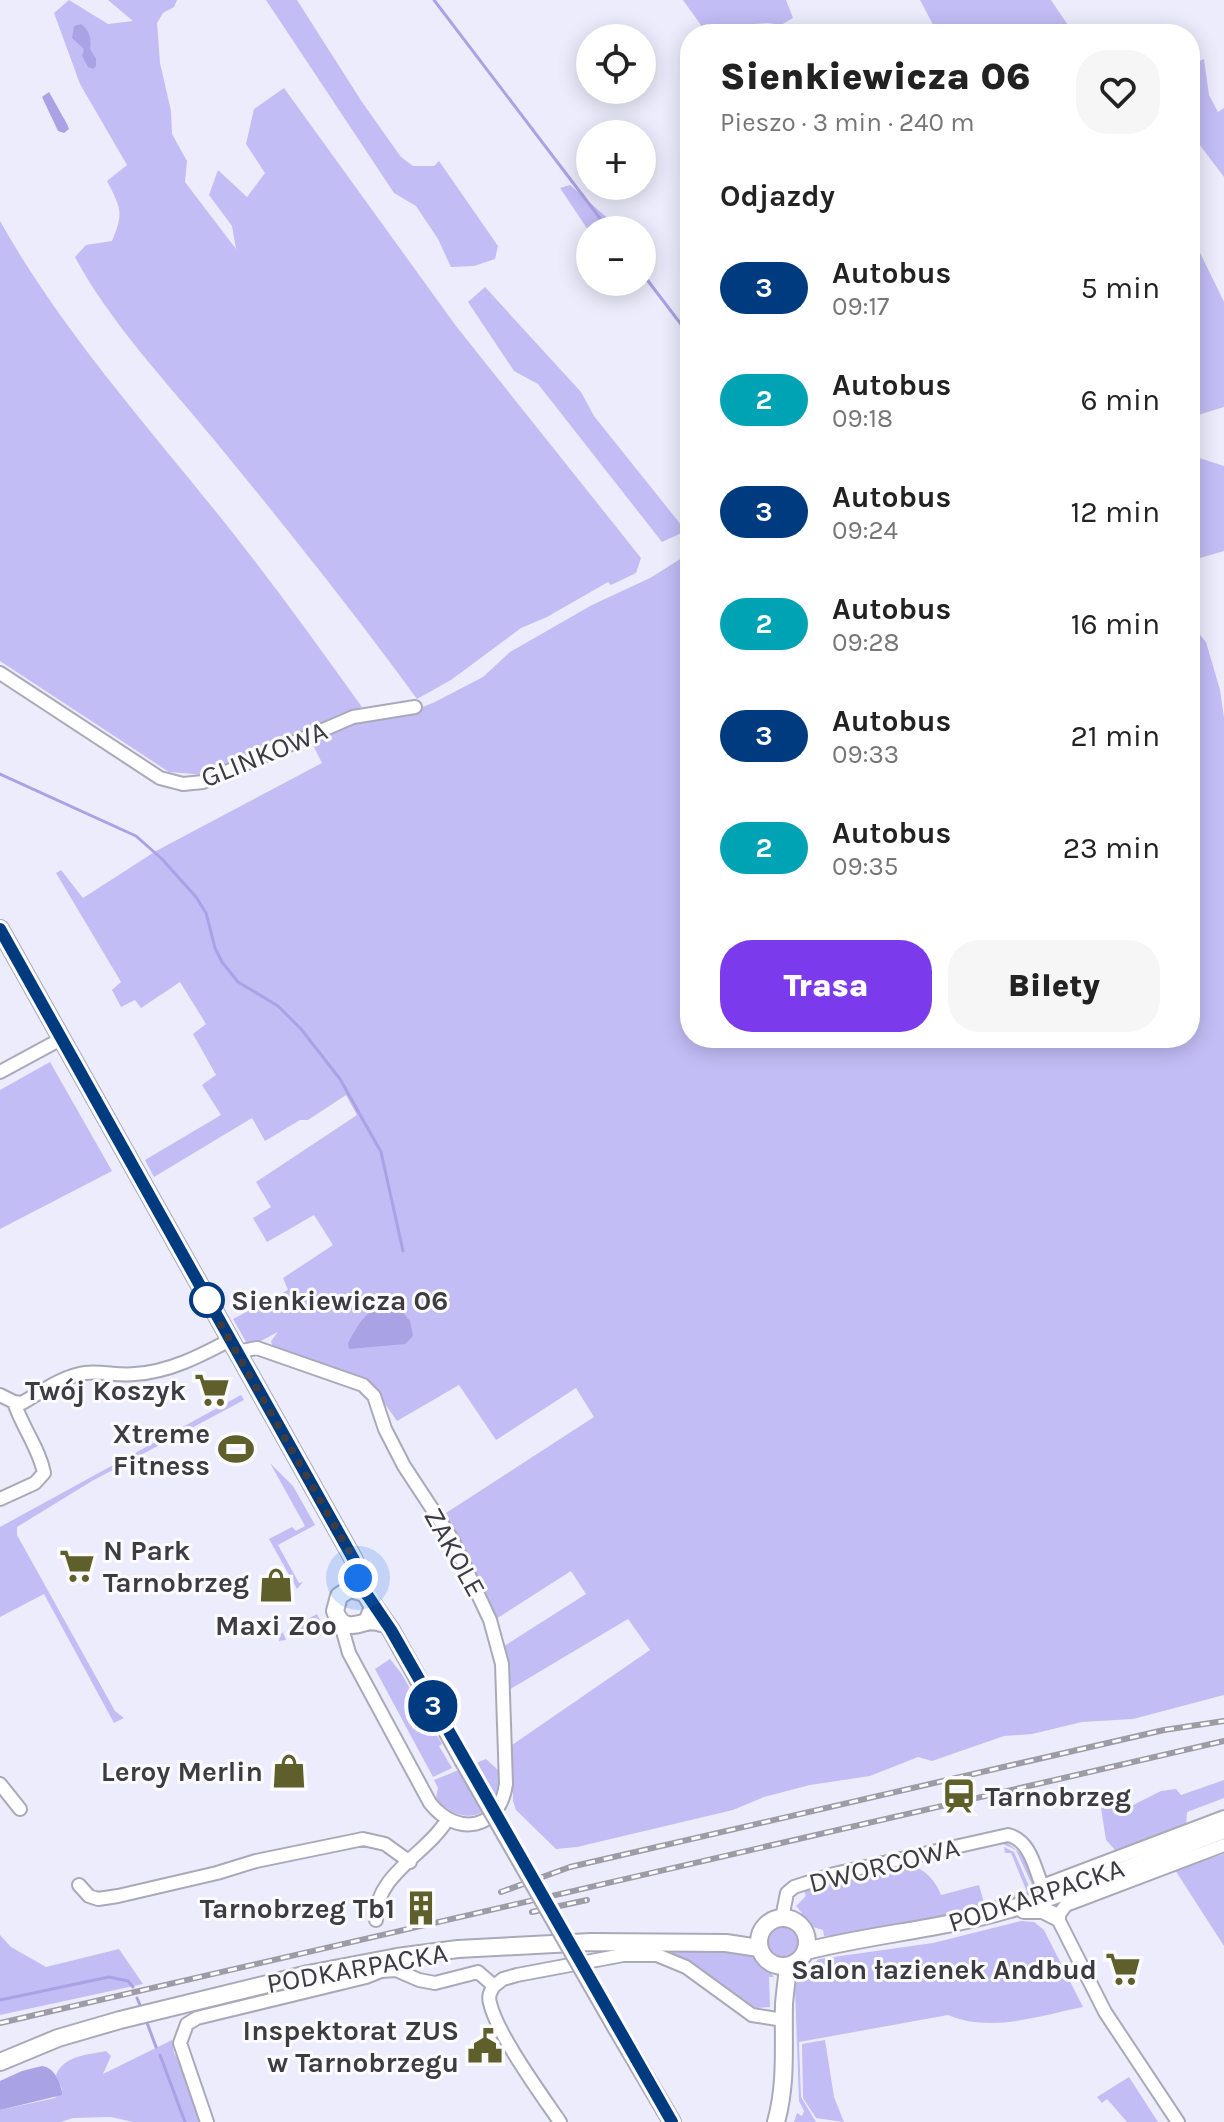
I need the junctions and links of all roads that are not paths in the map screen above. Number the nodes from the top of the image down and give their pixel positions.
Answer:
1 (0, 673) edge
2 (415, 707) dead end
3 (0, 929) edge
4 (61, 1039) junction
5 (0, 1072) edge
6 (233, 1346) junction
7 (0, 1395) edge
8 (14, 1402) junction
9 (0, 1499) edge
10 (345, 1546) junction
11 (342, 1593) junction
12 (367, 1597) junction
13 (354, 1623) junction
14 (386, 1624) junction
15 (0, 1784) edge
16 (20, 1809) dead end
17 (1224, 1817) edge
18 (447, 1820) junction
19 (1224, 1830) edge
20 (1224, 1845) edge
21 (410, 1862) junction
22 (79, 1885) dead end
23 (1010, 1910) junction
24 (1057, 1917) junction
25 (782, 1918) junction
26 (376, 1920) dead end
27 (760, 1940) junction
28 (806, 1943) junction
29 (783, 1966) junction
30 (494, 1986) junction
31 (784, 2020) junction
32 (785, 2053) junction
33 (0, 2062) edge
34 (207, 2122) edge
35 (560, 2122) edge
36 (672, 2122) edge
37 (776, 2122) edge
38 (784, 2122) edge
39 (1178, 2122) edge

1 - 2 street, GLINKOWA
3 - 4 main road
4 - 5 street
4 - 6 main road
6 - 8 street
6 - 10 main road
6 - 18 street, ZAKOLE
7 - 8 street
8 - 9 street
10 - 11 main road
10 - 12 main road
11 - 12 main road
11 - 13 main road
12 - 13 main road
12 - 14 main road
13 - 14 main road
13 - 18 street
14 - 36 main road, bridge
15 - 16 street
17 - 25 street, DWORCOWA
18 - 21 street
19 - 23 main road, PODKARPACKA
20 - 24 street
21 - 22 street
21 - 26 street
23 - 24 main road
23 - 28 main road, PODKARPACKA
24 - 39 street
25 - 27 main road
25 - 28 main road
27 - 29 main road
27 - 33 main road, PODKARPACKA
28 - 29 main road
29 - 31 main road
30 - 31 street
30 - 34 street
30 - 35 street
31 - 32 main road
32 - 37 main road
32 - 38 main road

